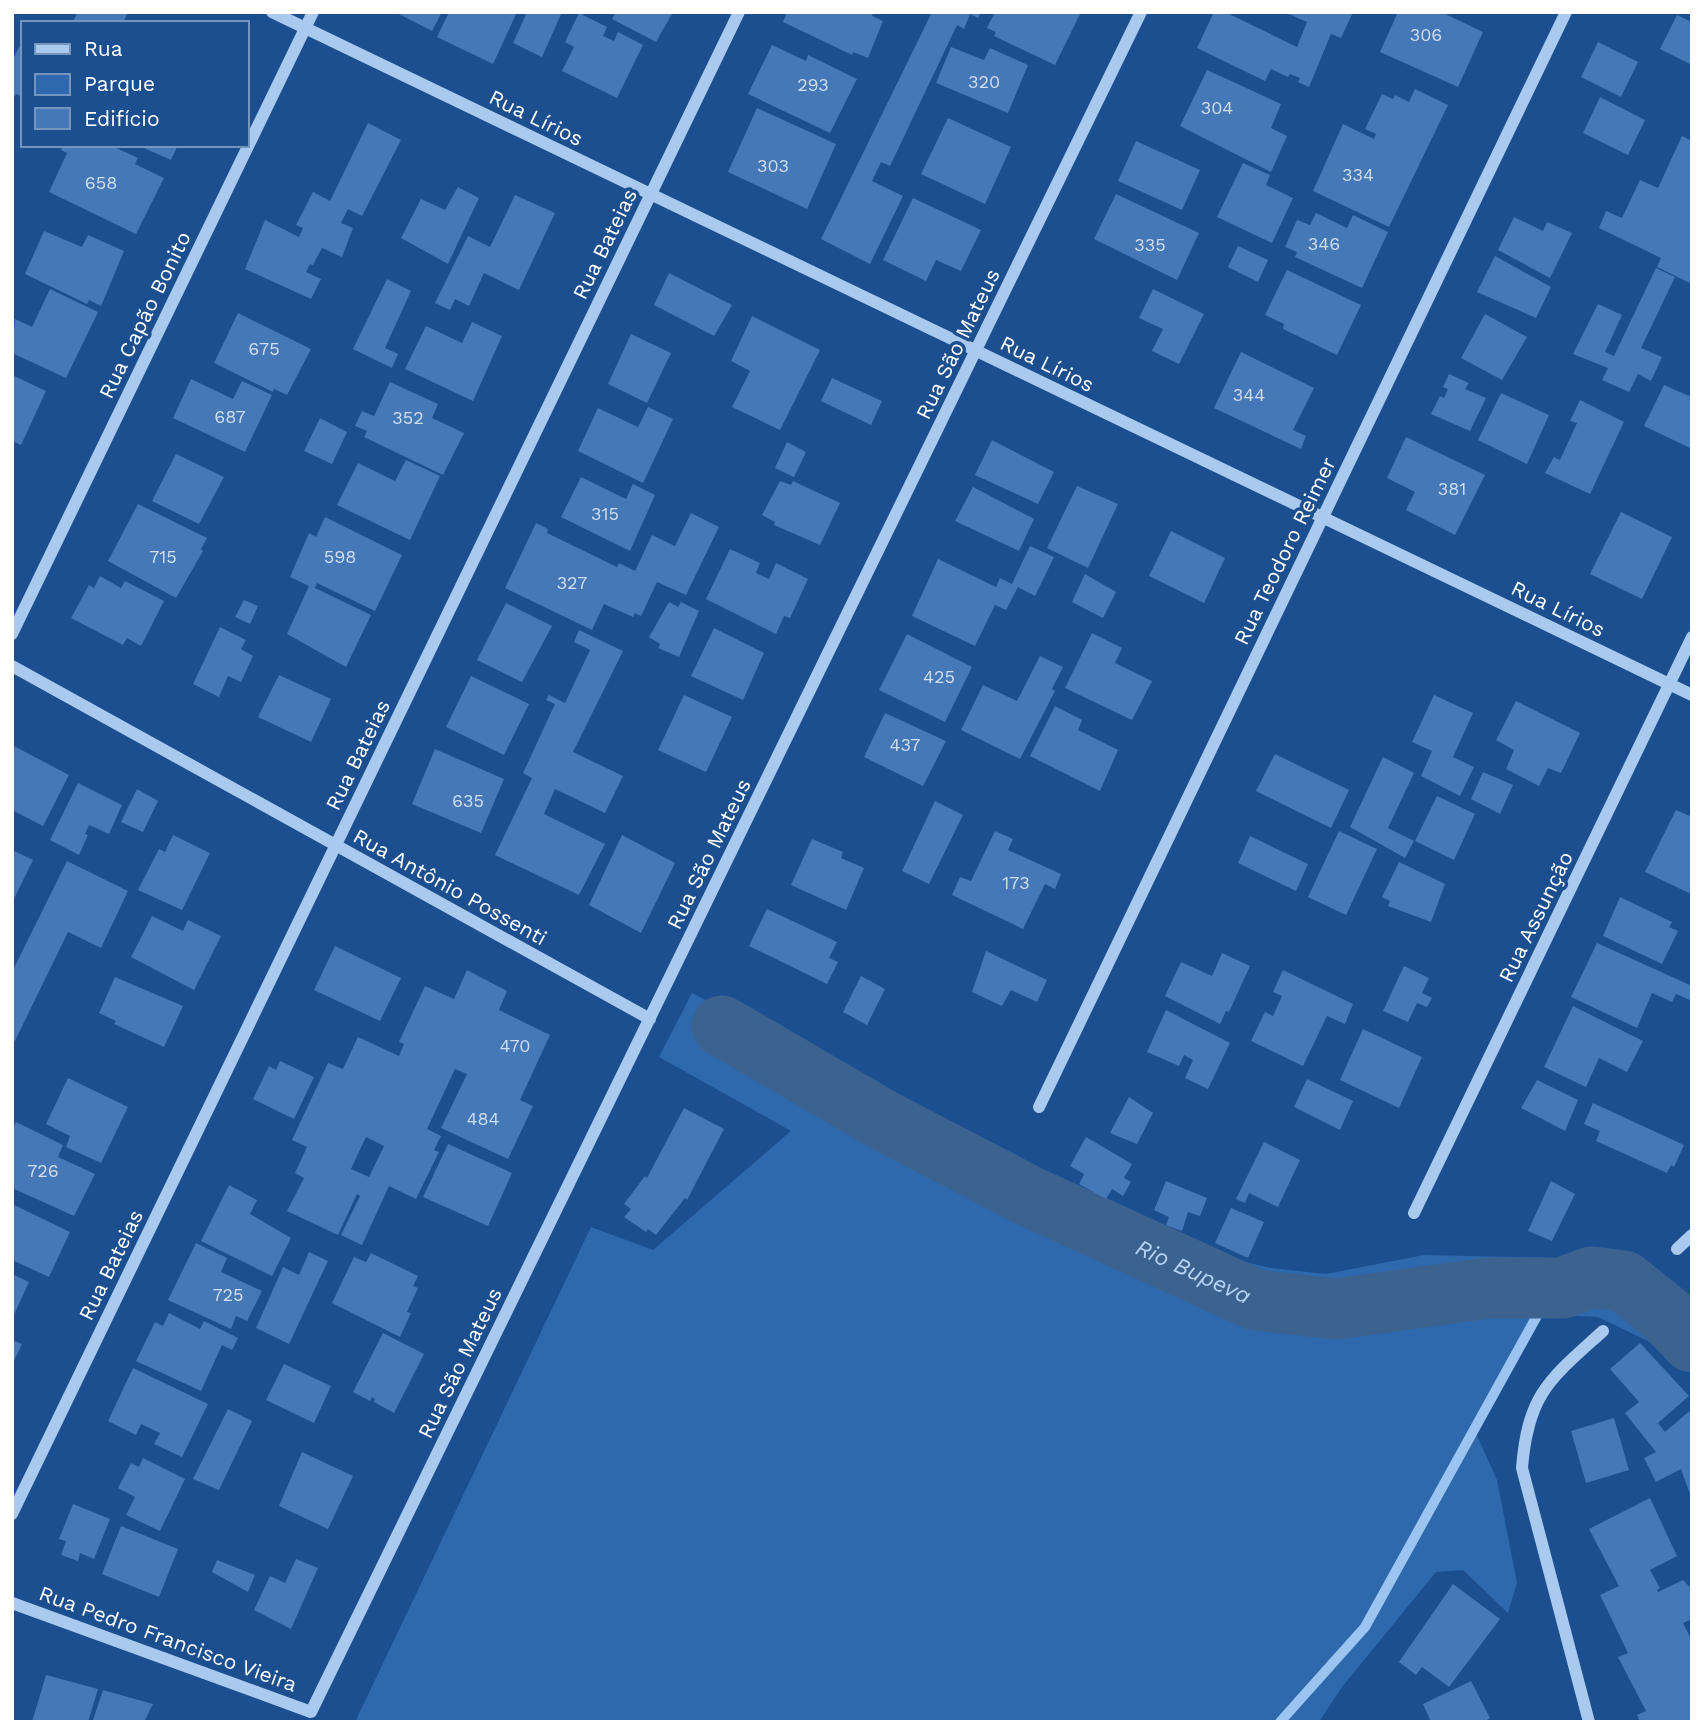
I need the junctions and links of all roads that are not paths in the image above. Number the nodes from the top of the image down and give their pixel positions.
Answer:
1 (272, 12) edge
2 (313, 12) edge
3 (739, 12) edge
4 (1142, 12) edge
5 (1566, 12) edge
6 (305, 28) junction
7 (248, 146) edge
8 (247, 147) edge
9 (651, 194) junction
10 (976, 351) junction
11 (1323, 518) junction
12 (12, 634) edge
13 (1692, 638) edge
14 (12, 666) edge
15 (1669, 684) junction
16 (1692, 695) edge
17 (336, 845) junction
18 (650, 1019) junction
19 (1040, 1107) dead end
20 (1414, 1213) dead end
21 (1692, 1236) edge
22 (1677, 1249) dead end
23 (1603, 1331) dead end
24 (12, 1514) edge
25 (12, 1603) edge
26 (311, 1712) joint
27 (1589, 1722) edge

1 - 6 street, Rua Lírios
2 - 6 street, Rua Capão Bonito
3 - 9 street, Rua Bateias
4 - 10 street, Rua São Mateus
5 - 11 street, Rua Teodoro Reimer
6 - 7 street, Rua Capão Bonito
6 - 9 street, Rua Lírios
8 - 12 street, Rua Capão Bonito
9 - 10 street, Rua Lírios
9 - 17 street, Rua Bateias
10 - 11 street, Rua Lírios
10 - 18 street, Rua São Mateus
11 - 15 street, Rua Lírios
11 - 19 street, Rua Teodoro Reimer
13 - 15 street, Rua Assunção
14 - 17 street, Rua Antônio Possenti
15 - 16 street, Rua Lírios
15 - 20 street, Rua Assunção
17 - 18 street, Rua Antônio Possenti
17 - 24 street, Rua Bateias
18 - 26 street, Rua São Mateus
21 - 22 street
23 - 27 street
25 - 26 street, Rua Pedro Francisco Vieira

